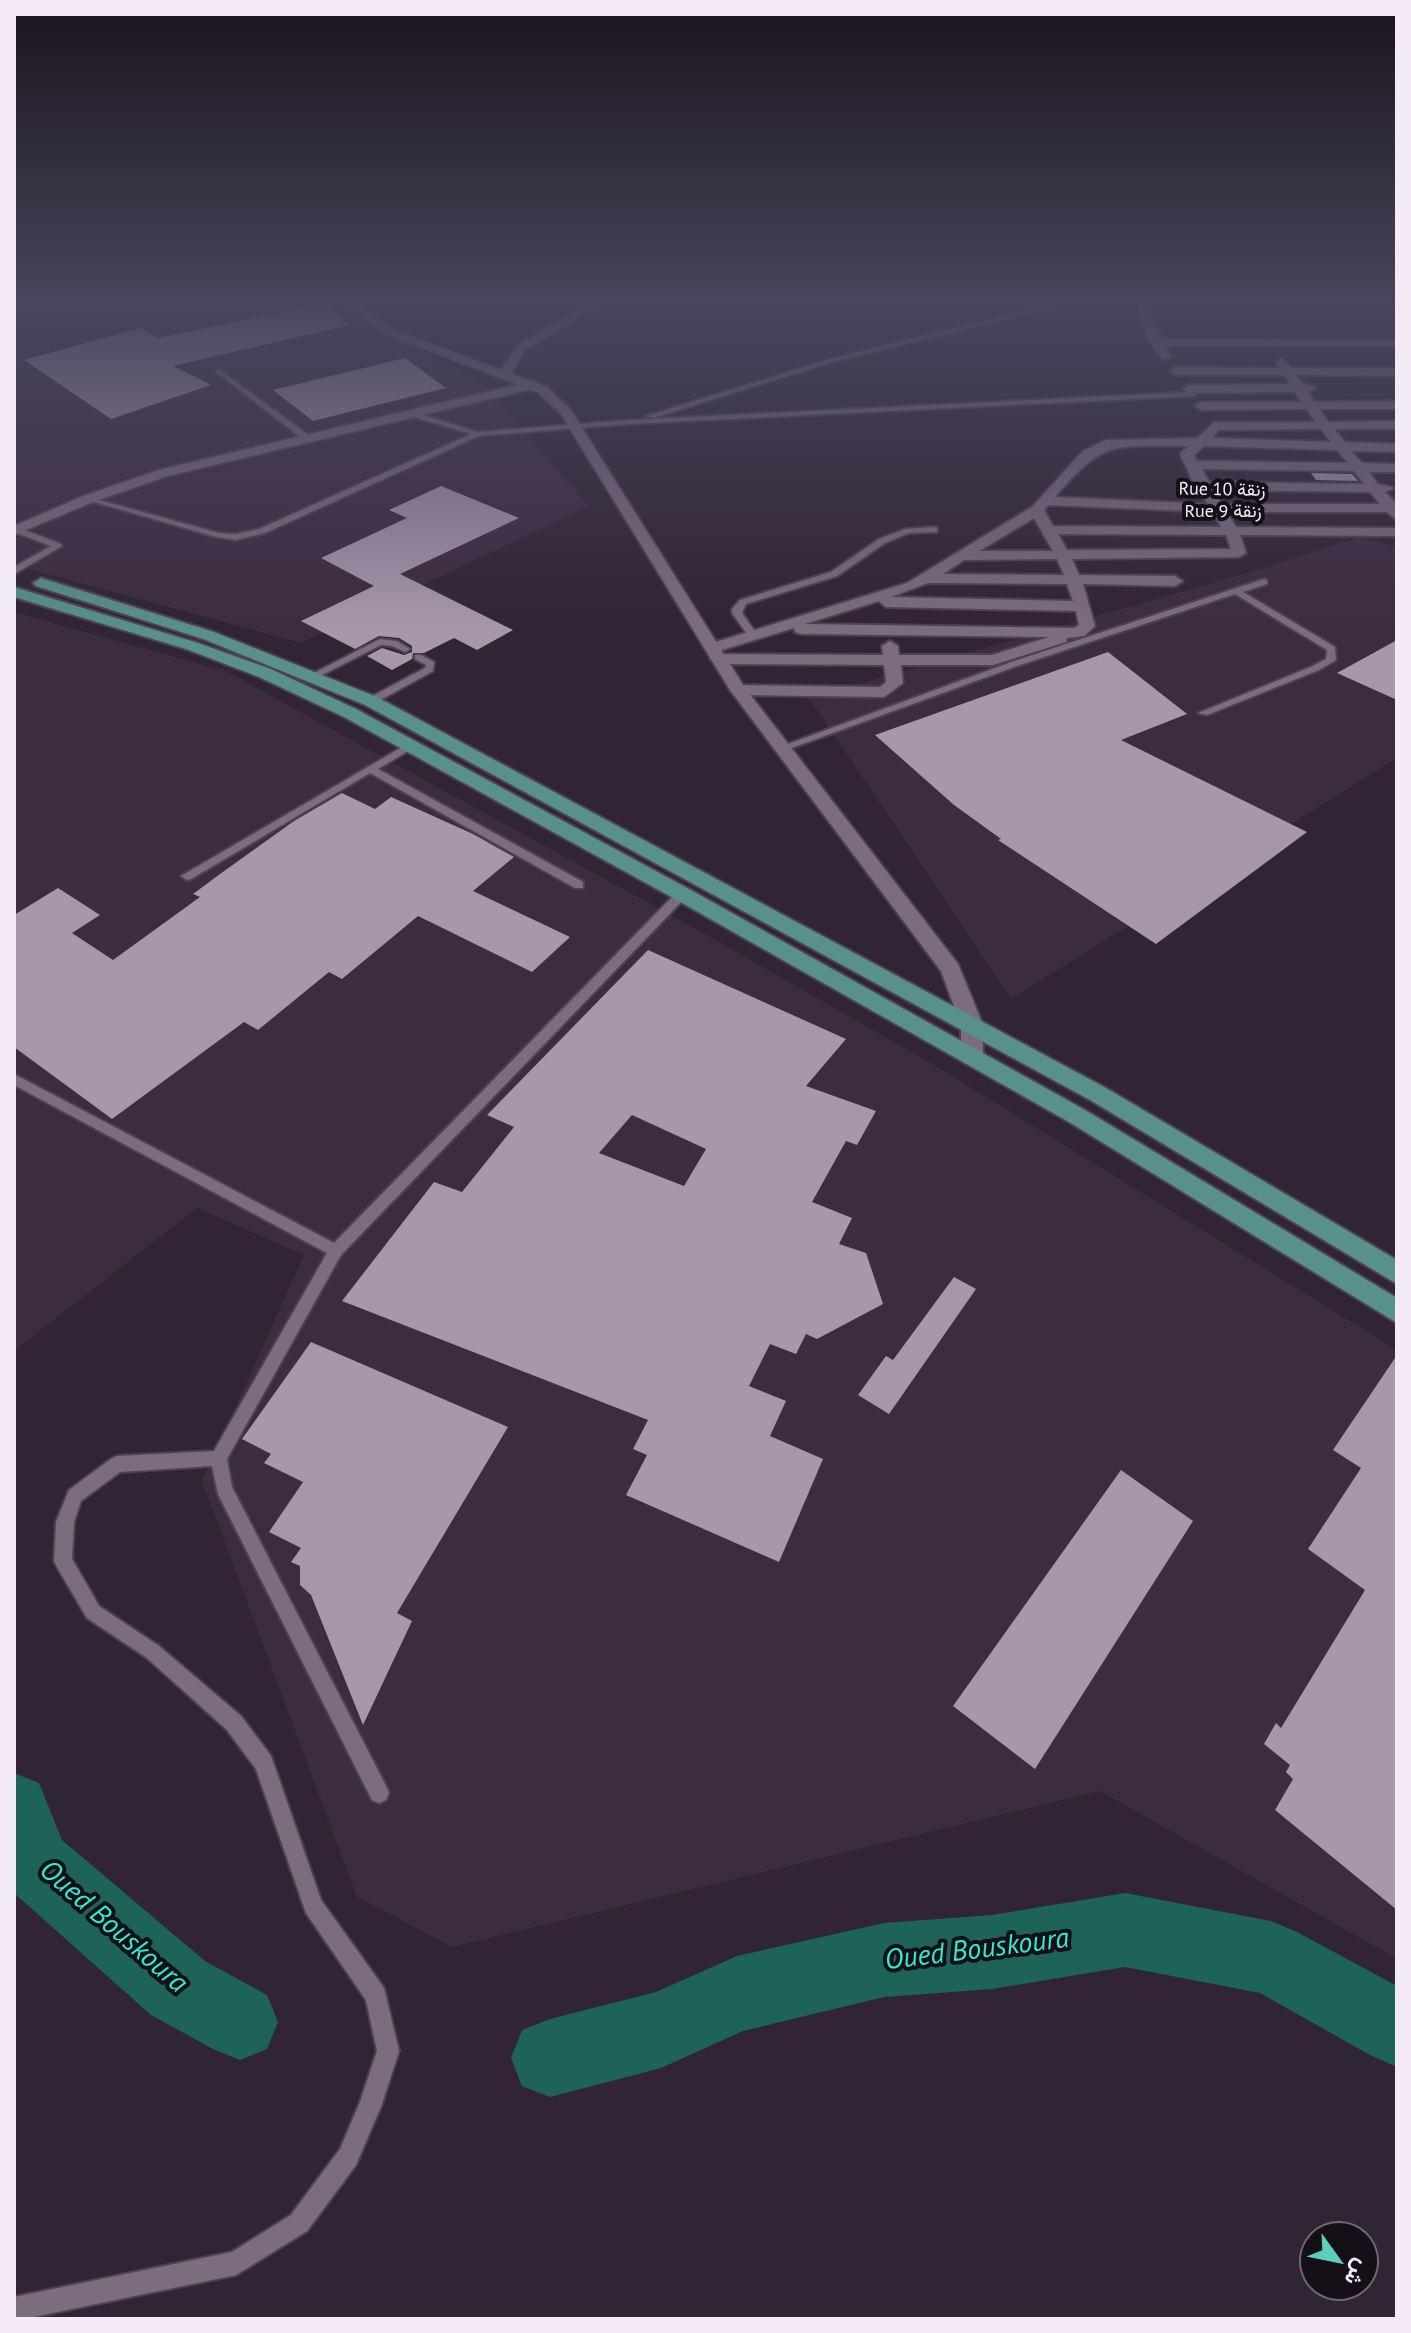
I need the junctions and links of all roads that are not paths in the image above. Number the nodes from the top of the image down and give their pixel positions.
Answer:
1 (272, 412) edge
2 (422, 412) edge
3 (565, 412) edge
4 (662, 412) edge
5 (813, 412) edge
6 (1205, 412) edge
7 (1315, 412) edge
8 (413, 414) junction
9 (629, 422) junction
10 (1324, 425) junction
11 (1397, 425) edge
12 (1214, 426) junction
13 (577, 427) junction
14 (478, 434) junction
15 (307, 438) junction
16 (1201, 442) junction
17 (1342, 448) junction
18 (1397, 448) edge
19 (1191, 465) junction
20 (1358, 467) junction
21 (1397, 468) edge
22 (1202, 486) junction
23 (1376, 488) junction
24 (1397, 488) edge
25 (88, 499) junction
26 (1042, 505) junction
27 (1215, 508) junction
28 (1395, 511) edge
29 (15, 530) edge
30 (934, 530) dead end
31 (1049, 530) junction
32 (1231, 530) junction
33 (1397, 532) edge
34 (1061, 554) junction
35 (961, 556) junction
36 (14, 573) edge
37 (926, 578) junction
38 (1074, 579) junction
39 (1175, 581) dead end
40 (1264, 582) dead end
41 (1236, 591) junction
42 (14, 592) edge
43 (887, 599) junction
44 (1083, 606) junction
45 (779, 629) junction
46 (889, 630) junction
47 (1078, 633) junction
48 (753, 636) junction
49 (405, 649) dead end
50 (715, 653) junction
51 (418, 657) dead end
52 (890, 660) junction
53 (315, 675) junction
54 (738, 690) junction
55 (371, 701) junction
56 (1203, 713) dead end
57 (409, 746) junction
58 (782, 748) junction
59 (371, 769) junction
60 (187, 876) dead end
61 (579, 885) dead end
62 (682, 894) junction
63 (972, 1025) junction
64 (972, 1057) junction
65 (14, 1079) edge
66 (336, 1251) junction
67 (1397, 1273) edge
68 (1397, 1312) edge
69 (219, 1458) junction
70 (379, 1793) dead end
71 (14, 2309) edge

1 - 15 lane
2 - 8 street
3 - 13 street
4 - 9 lane
5 - 9 lane
6 - 12 street
7 - 10 street
8 - 14 lane
8 - 15 street
9 - 13 lane
10 - 11 street
10 - 12 street
10 - 17 street
12 - 16 street
13 - 14 lane
13 - 50 street
14 - 25 lane
15 - 25 street
16 - 17 street
16 - 19 street
16 - 26 street
17 - 18 street
17 - 20 street
19 - 20 street
19 - 22 street
20 - 21 street
20 - 23 street
22 - 23 street
22 - 27 street
23 - 24 street
23 - 28 street
25 - 29 street
26 - 27 street, Rue 10 زنقة
26 - 31 street
26 - 35 street
27 - 28 street, Rue 10 زنقة
27 - 32 street
29 - 36 lane
30 - 48 lane
31 - 32 street, Rue 9 زنقة
31 - 34 street
32 - 33 street, Rue 9 زنقة
32 - 34 street
34 - 35 street
34 - 38 street
35 - 37 street
36 - 53 main road
37 - 38 street
37 - 43 street
38 - 39 street
38 - 44 street
40 - 41 lane
41 - 56 lane
41 - 58 lane
42 - 57 main road
43 - 44 street
43 - 45 street
43 - 46 street
44 - 47 street
45 - 46 street
45 - 48 street
46 - 47 street
46 - 52 street
47 - 52 street
48 - 50 street
49 - 53 lane
50 - 52 street
50 - 54 street
51 - 55 lane
52 - 54 street
53 - 55 main road
54 - 58 street
55 - 63 main road
57 - 59 lane
57 - 62 main road
58 - 63 street
59 - 60 lane
59 - 61 lane
62 - 64 main road
62 - 66 lane
63 - 64 street
63 - 67 main road
64 - 68 main road
65 - 66 lane
66 - 69 lane
69 - 70 lane
69 - 71 lane

